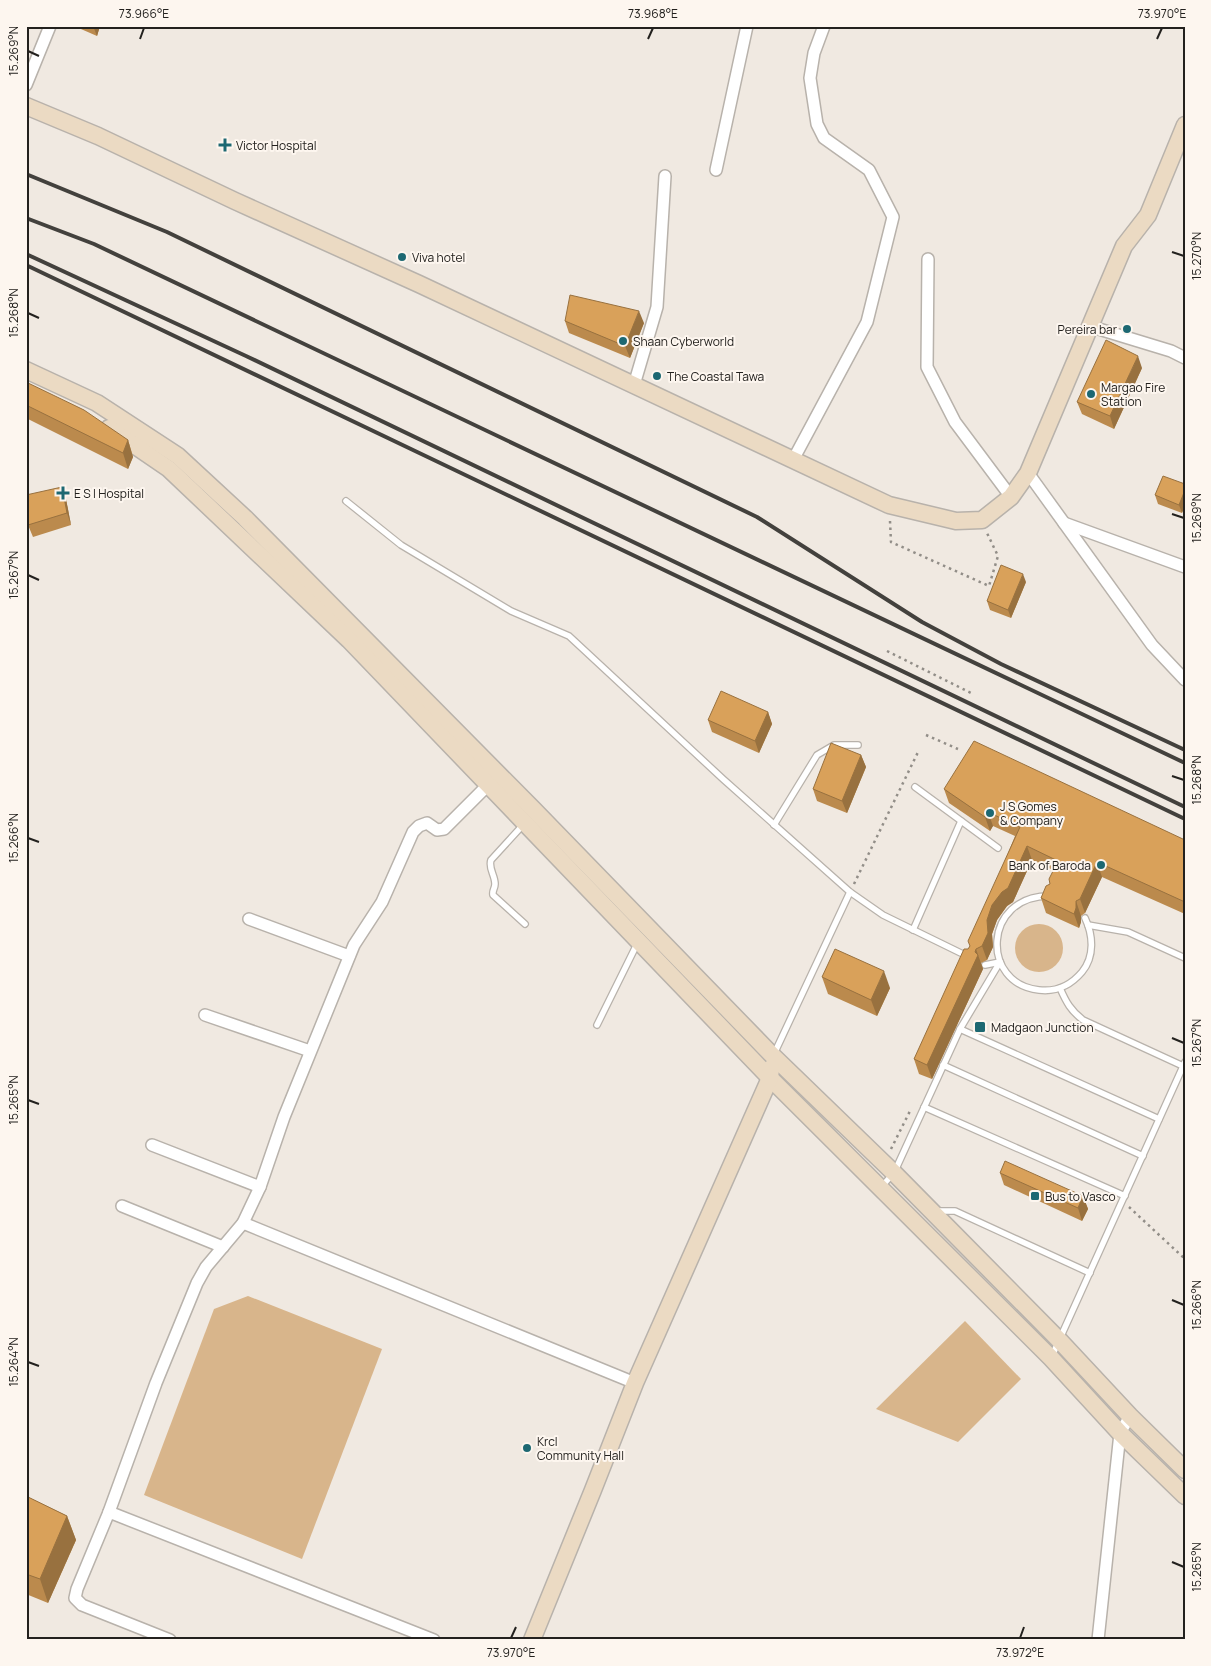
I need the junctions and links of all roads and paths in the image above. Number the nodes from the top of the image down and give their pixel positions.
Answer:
1 (50, 26) edge
2 (747, 26) edge
3 (824, 26) edge
4 (26, 85) edge
5 (26, 106) edge
6 (1185, 125) edge
7 (716, 170) dead end
8 (665, 176) dead end
9 (928, 259) dead end
10 (1090, 326) junction
11 (1185, 358) edge
12 (26, 370) edge
13 (26, 385) edge
14 (634, 385) junction
15 (793, 460) junction
16 (1028, 473) junction
17 (1011, 497) junction
18 (346, 501) dead end
19 (889, 505) junction
20 (982, 520) junction
21 (1064, 523) junction
22 (1185, 567) edge
23 (887, 651) dead end
24 (1185, 680) edge
25 (973, 694) dead end
26 (926, 735) dead end
27 (858, 745) dead end
28 (958, 749) dead end
29 (919, 750) dead end
30 (488, 785) junction
31 (915, 787) dead end
32 (961, 821) junction
33 (525, 824) junction
34 (774, 825) junction
35 (998, 848) dead end
36 (850, 892) junction
37 (1051, 896) edge
38 (1085, 918) dead end
39 (249, 919) dead end
40 (524, 924) dead end
41 (1088, 925) junction
42 (913, 930) junction
43 (639, 941) junction
44 (349, 956) junction
45 (1185, 958) edge
46 (971, 959) edge
47 (1000, 962) junction
48 (985, 965) dead end
49 (1060, 988) junction
50 (726, 1008) junction
51 (205, 1015) dead end
52 (715, 1020) junction
53 (597, 1025) dead end
54 (960, 1029) junction
55 (310, 1052) junction
56 (773, 1056) junction
57 (1184, 1064) edge
58 (943, 1065) junction
59 (770, 1078) junction
60 (914, 1103) dead end
61 (924, 1106) junction
62 (1159, 1119) junction
63 (152, 1145) dead end
64 (1143, 1156) junction
65 (889, 1168) junction
66 (260, 1187) junction
67 (881, 1187) junction
68 (1123, 1199) junction
69 (122, 1206) dead end
70 (932, 1211) junction
71 (243, 1223) junction
72 (223, 1247) junction
73 (1185, 1259) edge
74 (1090, 1273) junction
75 (1060, 1341) junction
76 (1051, 1358) junction
77 (635, 1382) junction
78 (1130, 1416) junction
79 (1120, 1433) junction
80 (1185, 1470) edge
81 (1185, 1496) edge
82 (109, 1512) junction
83 (170, 1640) edge
84 (434, 1640) edge
85 (532, 1640) edge
86 (1098, 1640) edge

1 - 4 street
2 - 7 street
3 - 15 street
5 - 14 main road
6 - 10 main road
8 - 14 street
9 - 17 street
10 - 11 street
10 - 16 main road
12 - 50 main road
13 - 30 main road
14 - 15 main road
15 - 19 main road
16 - 17 main road
16 - 21 street
17 - 20 main road
18 - 34 lane
19 - 20 main road
19 - 20 path
21 - 22 street
21 - 24 street
23 - 25 path
26 - 28 path
27 - 34 lane
29 - 36 path
30 - 33 main road
30 - 44 street
31 - 32 lane
32 - 35 lane
32 - 42 lane
33 - 40 lane
33 - 43 main road
34 - 36 lane
36 - 42 lane
36 - 56 lane
37 - 47 lane
38 - 41 lane
39 - 44 street
41 - 45 lane
41 - 49 lane
42 - 46 lane
43 - 52 main road
43 - 53 lane
44 - 55 street
47 - 48 lane
47 - 49 lane
47 - 54 lane
49 - 57 lane
50 - 52 main road
50 - 56 main road
51 - 55 street
52 - 59 main road
54 - 58 lane
54 - 62 lane
55 - 66 street
56 - 59 main road
56 - 65 main road
57 - 62 lane
58 - 61 lane
58 - 64 lane
59 - 67 main road
59 - 77 main road
60 - 65 path
61 - 65 lane
61 - 68 lane
62 - 64 lane
63 - 66 street
64 - 68 lane
65 - 67 lane
65 - 70 main road
66 - 71 street
67 - 76 main road
68 - 73 path
68 - 74 lane
69 - 72 street
70 - 74 lane
70 - 75 main road
71 - 72 street
71 - 77 street
72 - 82 street
74 - 75 lane
75 - 76 lane
75 - 78 main road
76 - 79 main road
77 - 85 main road
78 - 79 street
78 - 80 main road
79 - 81 main road
79 - 86 street
82 - 83 street
82 - 84 street

